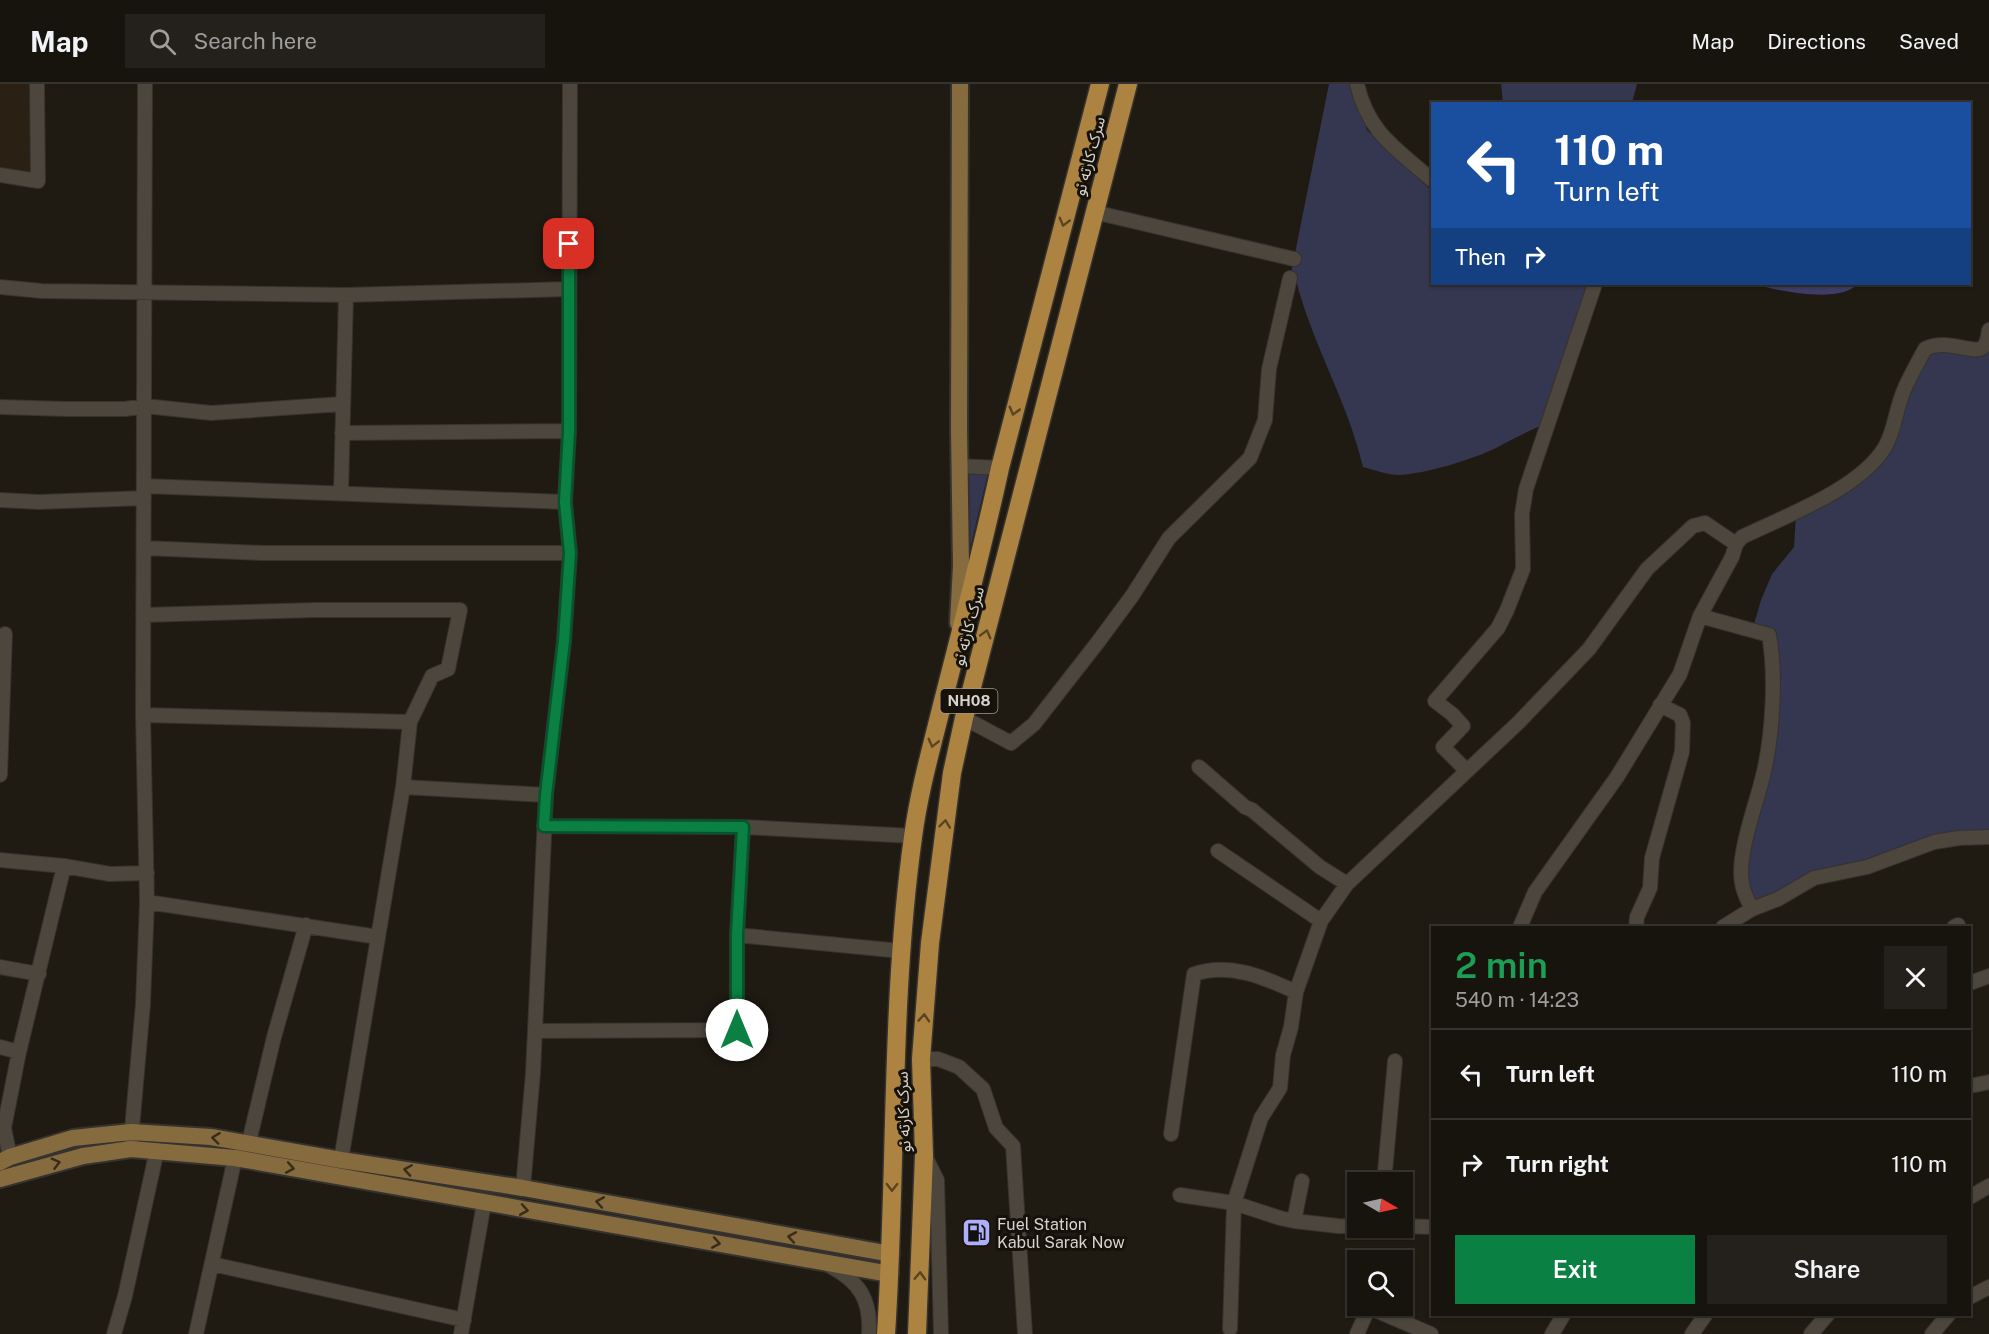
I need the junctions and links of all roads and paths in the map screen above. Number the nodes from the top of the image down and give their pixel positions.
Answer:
1 (37, 84) edge
2 (145, 84) edge
3 (570, 84) edge
4 (960, 84) edge
5 (1100, 84) edge
6 (1128, 84) edge
7 (1357, 84) edge
8 (0, 176) edge
9 (1431, 179) edge
10 (1094, 212) junction
11 (1294, 259) dead end
12 (1290, 278) dead end
13 (1595, 285) edge
14 (0, 287) edge
15 (569, 289) junction
16 (143, 291) junction
17 (346, 295) junction
18 (1989, 330) edge
19 (342, 404) junction
20 (145, 406) junction
21 (0, 407) edge
22 (569, 431) junction
23 (342, 433) junction
24 (959, 466) junction
25 (1000, 468) junction
26 (144, 492) junction
27 (341, 493) junction
28 (0, 500) edge
29 (565, 502) junction
30 (1736, 544) junction
31 (144, 548) junction
32 (570, 553) junction
33 (980, 557) junction
34 (1007, 558) junction
35 (143, 615) junction
36 (1700, 616) junction
37 (5, 634) dead end
38 (957, 647) junction
39 (1660, 705) junction
40 (143, 715) junction
41 (964, 717) junction
42 (410, 722) junction
43 (1, 741) edge
44 (1199, 767) dead end
45 (1467, 771) junction
46 (0, 775) edge
47 (403, 787) junction
48 (546, 795) junction
49 (544, 826) junction
50 (743, 827) junction
51 (913, 837) junction
52 (1989, 837) edge
53 (1218, 851) dead end
54 (0, 860) edge
55 (64, 866) junction
56 (147, 873) junction
57 (1347, 884) junction
58 (147, 902) junction
59 (1752, 909) junction
60 (1321, 921) junction
61 (306, 925) junction
62 (1520, 926) edge
63 (1636, 926) edge
64 (1725, 926) edge
65 (737, 935) junction
66 (378, 937) junction
67 (902, 951) junction
68 (0, 967) edge
69 (39, 974) junction
70 (1989, 976) edge
71 (1971, 983) edge
72 (1296, 992) junction
73 (535, 1031) junction
74 (0, 1047) edge
75 (19, 1052) junction
76 (921, 1059) junction
77 (1395, 1061) dead end
78 (1989, 1082) edge
79 (1971, 1086) edge
80 (131, 1132) junction
81 (1171, 1134) dead end
82 (249, 1142) junction
83 (131, 1149) junction
84 (157, 1150) junction
85 (924, 1155) junction
86 (235, 1158) junction
87 (5, 1160) edge
88 (341, 1160) junction
89 (1385, 1172) edge
90 (0, 1179) edge
91 (1302, 1181) dead end
92 (1989, 1186) edge
93 (523, 1188) junction
94 (1180, 1195) dead end
95 (1971, 1196) edge
96 (484, 1203) junction
97 (1234, 1203) junction
98 (1294, 1221) junction
99 (1431, 1225) edge
100 (1347, 1226) edge
101 (1413, 1226) edge
102 (826, 1243) junction
103 (891, 1254) junction
104 (823, 1262) junction
105 (212, 1264) junction
106 (890, 1274) junction
107 (1989, 1287) edge
108 (1971, 1296) edge
109 (1359, 1316) edge
110 (1389, 1316) edge
111 (1563, 1316) edge
112 (1705, 1316) edge
113 (1826, 1316) edge
114 (1947, 1316) edge
115 (463, 1327) edge
116 (1230, 1329) dead end
117 (917, 1330) edge
118 (943, 1332) edge
119 (114, 1334) edge
120 (196, 1334) edge
121 (868, 1334) edge
122 (886, 1334) edge
123 (1025, 1334) edge
124 (1357, 1334) edge
125 (1431, 1334) edge
126 (1552, 1334) edge
127 (1692, 1334) edge
128 (1811, 1334) edge
129 (1932, 1334) edge

1 - 8 street
2 - 16 street
3 - 15 street
4 - 24 main road
5 -> 25 highway, سرک کارته نو / NH08
6 - 10 highway, سرک کارته نو / NH08
7 - 9 street
10 - 11 street
10 - 34 highway, سرک کارته نو / NH08
12 - 41 street
13 - 45 street
14 - 16 street
15 - 17 street
15 - 22 street
16 - 17 street
16 - 20 street
17 - 19 street
18 - 30 street
19 - 20 street
19 - 23 street
20 - 21 street
20 - 26 street
22 - 23 street
22 - 29 street
23 - 27 street
24 - 25 street
24 - 38 main road
25 - 33 highway, سرک کارته نو / NH08
26 - 27 street
26 - 28 street
26 - 31 street
27 - 29 street
29 - 32 street
30 - 36 street
30 - 45 street
31 - 32 street
31 - 35 street
32 - 48 street
33 - 34 highway
33 - 38 highway, سرک کارته نو / NH08
41 -> 34 highway, سرک کارته نو / NH08
35 - 40 street
35 - 42 street
36 - 39 street
36 - 59 street
37 - 43 street
38 -> 51 highway, سرک کارته نو / NH08
39 - 62 street
39 - 63 street
40 - 42 street
40 - 56 street
76 -> 41 highway, سرک کارته نو / NH08
42 - 47 street
43 - 46 street
44 - 57 street
45 - 57 street
47 - 48 street
47 - 66 street
48 - 49 street
49 - 50 street
49 - 73 street
50 - 51 street
50 - 65 street
51 - 67 highway, سرک کارته نو / NH08
52 - 59 street
53 - 60 street
54 - 55 street
55 - 56 street
55 - 69 street
56 - 58 street
57 - 60 street
58 - 61 street
58 - 80 street
59 - 64 street
60 - 72 street
61 - 66 street
61 - 82 street
65 - 67 street
65 - 73 street
66 - 88 street
67 -> 103 highway, سرک کارته نو / NH08
68 - 69 street
69 - 75 street
70 - 71 street
72 - 81 street
72 - 97 street
73 - 93 street
74 - 75 street
75 - 87 street
76 - 85 highway, سرک کارته نو / NH08
76 - 123 street
77 - 89 street
78 - 79 street
82 -> 80 main road
80 - 83 street
80 - 87 main road
82 - 88 main road
83 - 84 main road
90 -> 83 main road
84 - 86 main road
84 - 119 street
117 -> 85 highway, سرک کارته نو / NH08
85 - 118 street
86 -> 96 main road
86 - 105 street
93 -> 88 main road
91 - 98 street
92 - 95 street
102 -> 93 main road
94 - 97 street
96 -> 104 main road
96 - 115 street
97 - 98 street
97 - 116 street
98 - 100 street
99 - 101 street
102 - 103 main road
102 - 104 main road
103 - 106 highway, سرک کارته نو / NH08
104 - 106 main road
104 - 121 street
105 - 115 street
105 - 120 street
106 - 122 highway, سرک کارته نو / NH08
107 - 108 street
109 - 124 street
110 - 125 street
111 - 126 street
112 - 127 street
113 - 128 street
114 - 129 street
117 - 118 street

